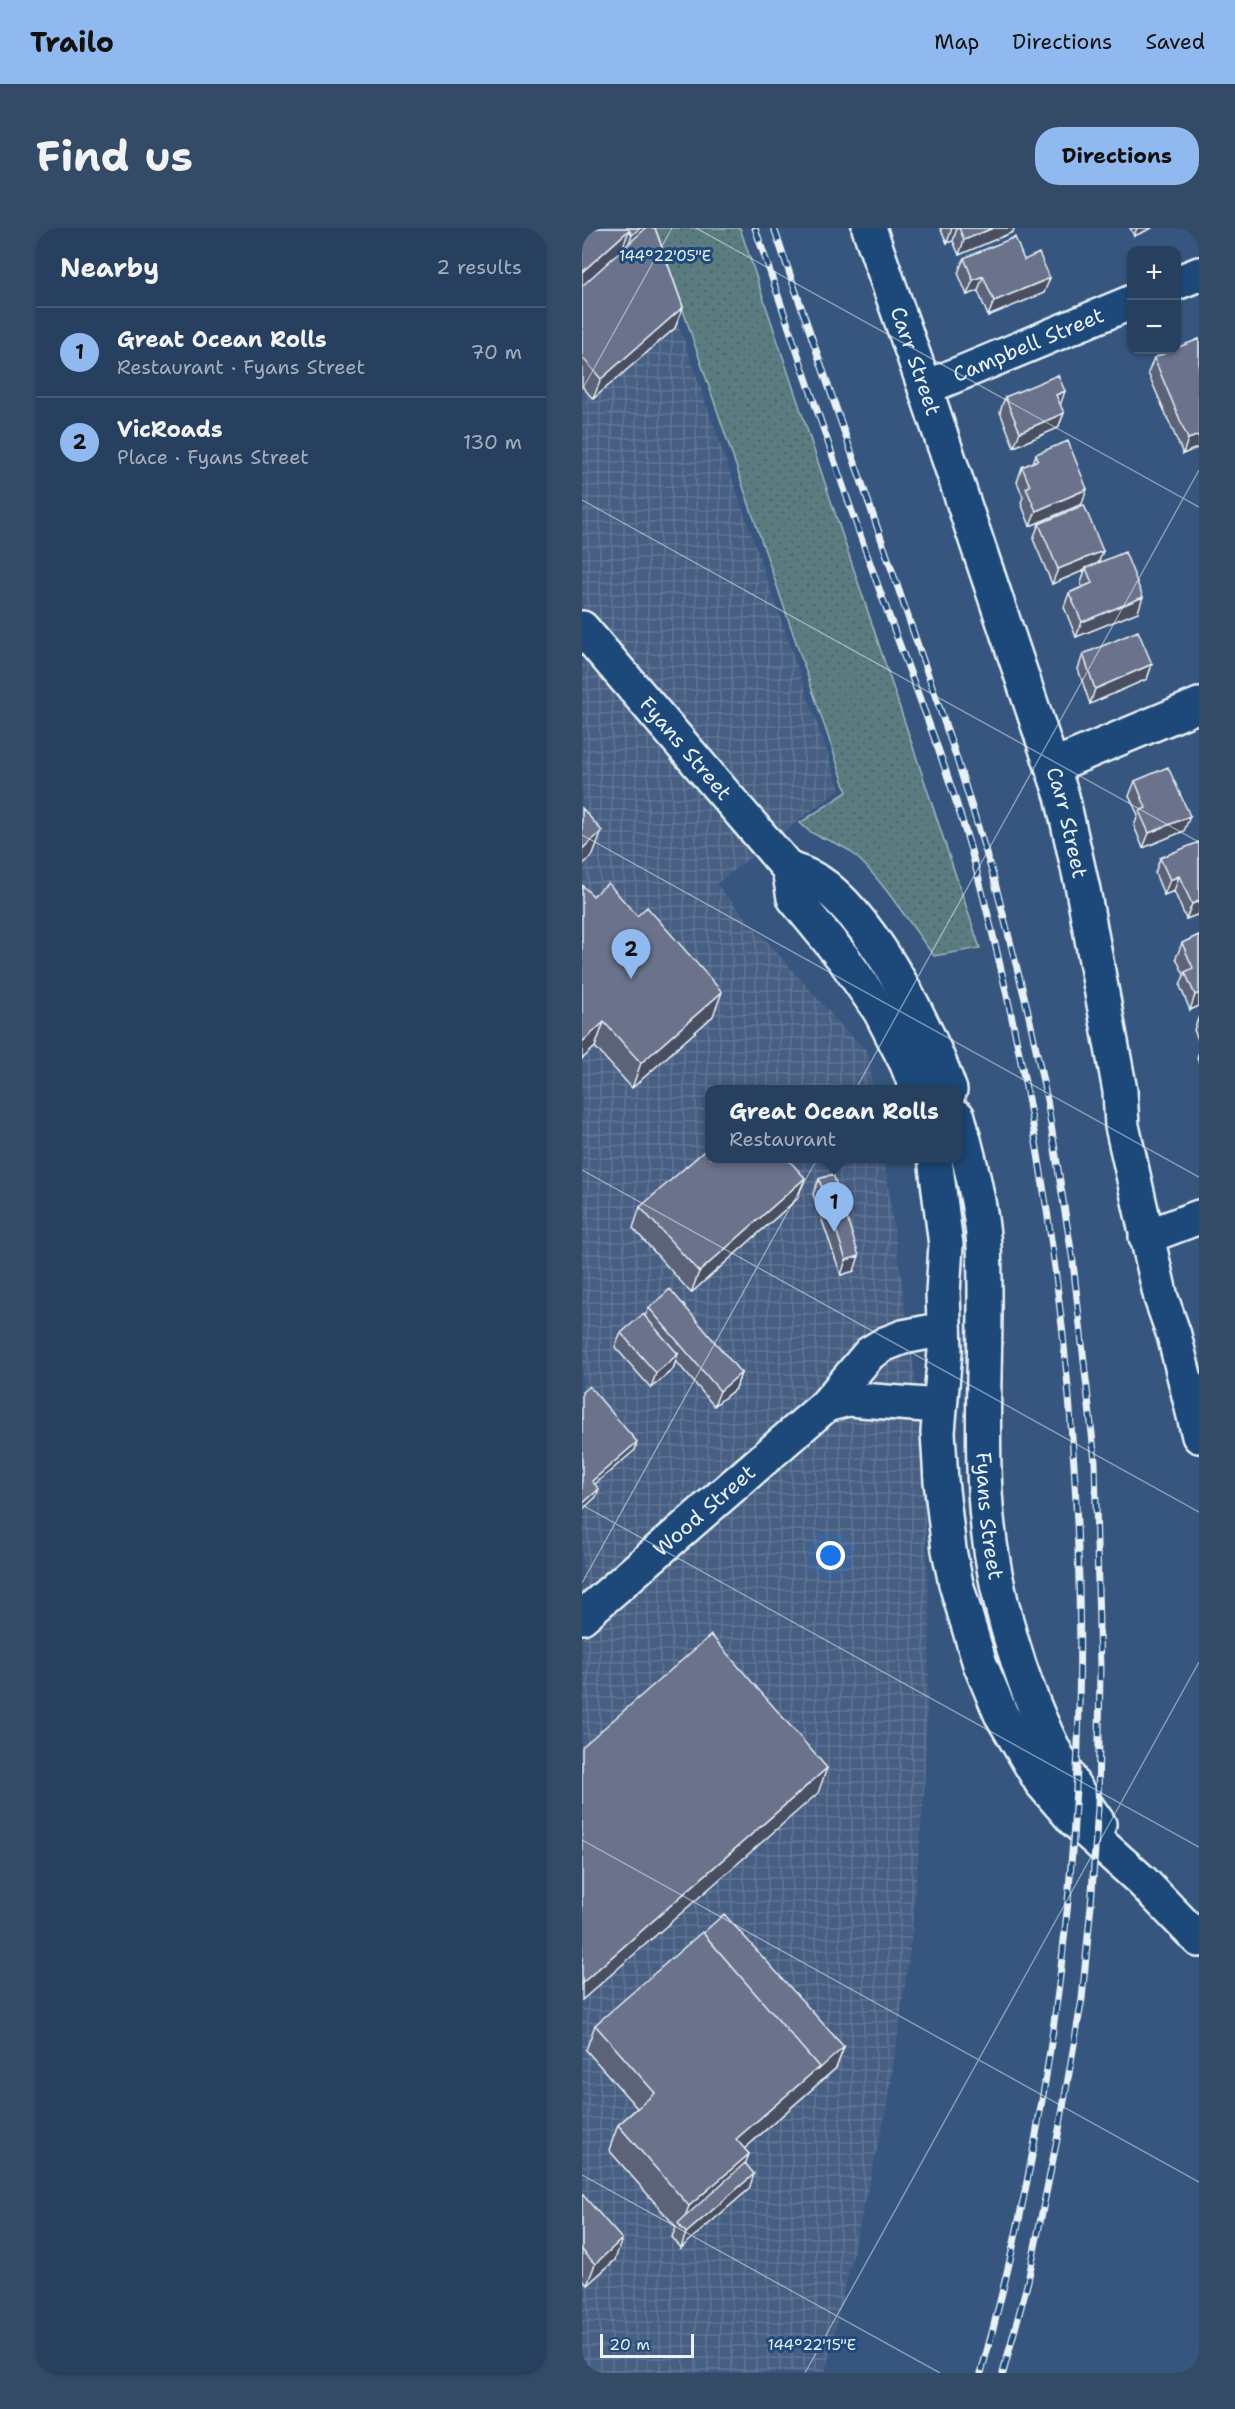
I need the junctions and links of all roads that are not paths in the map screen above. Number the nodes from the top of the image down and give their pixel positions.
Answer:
1 (869, 228) edge
2 (1199, 273) edge
3 (1181, 281) edge
4 (1127, 304) edge
5 (925, 388) junction
6 (582, 628) edge
7 (1199, 705) edge
8 (1053, 766) junction
9 (789, 869) junction
10 (915, 1085) edge
11 (948, 1085) edge
12 (963, 1139) edge
13 (936, 1163) edge
14 (1199, 1216) edge
15 (1146, 1237) junction
16 (944, 1329) junction
17 (983, 1348) junction
18 (982, 1391) junction
19 (826, 1405) junction
20 (939, 1406) junction
21 (1199, 1436) edge
22 (582, 1617) edge
23 (1142, 1881) junction
24 (1199, 1940) edge

1 - 5 main road, Carr Street
2 - 3 main road
4 - 5 main road, Campbell Street
5 - 8 main road, Carr Street
6 - 9 main road, Fyans Street
7 - 8 main road
8 - 15 main road, Carr Street
9 - 10 main road
9 - 11 main road, Fyans Street
12 - 17 main road, Fyans Street
13 - 16 main road, Fyans Street
14 - 15 main road
15 - 21 main road, Carr Street
16 - 17 main road
16 - 19 main road, Wood Street
16 - 20 main road, Fyans Street
17 - 18 main road, Fyans Street
18 - 20 main road
18 - 23 main road, Fyans Street
19 - 20 main road
19 - 22 main road, Wood Street
20 - 23 main road, Fyans Street
23 - 24 main road, Fyans Street

